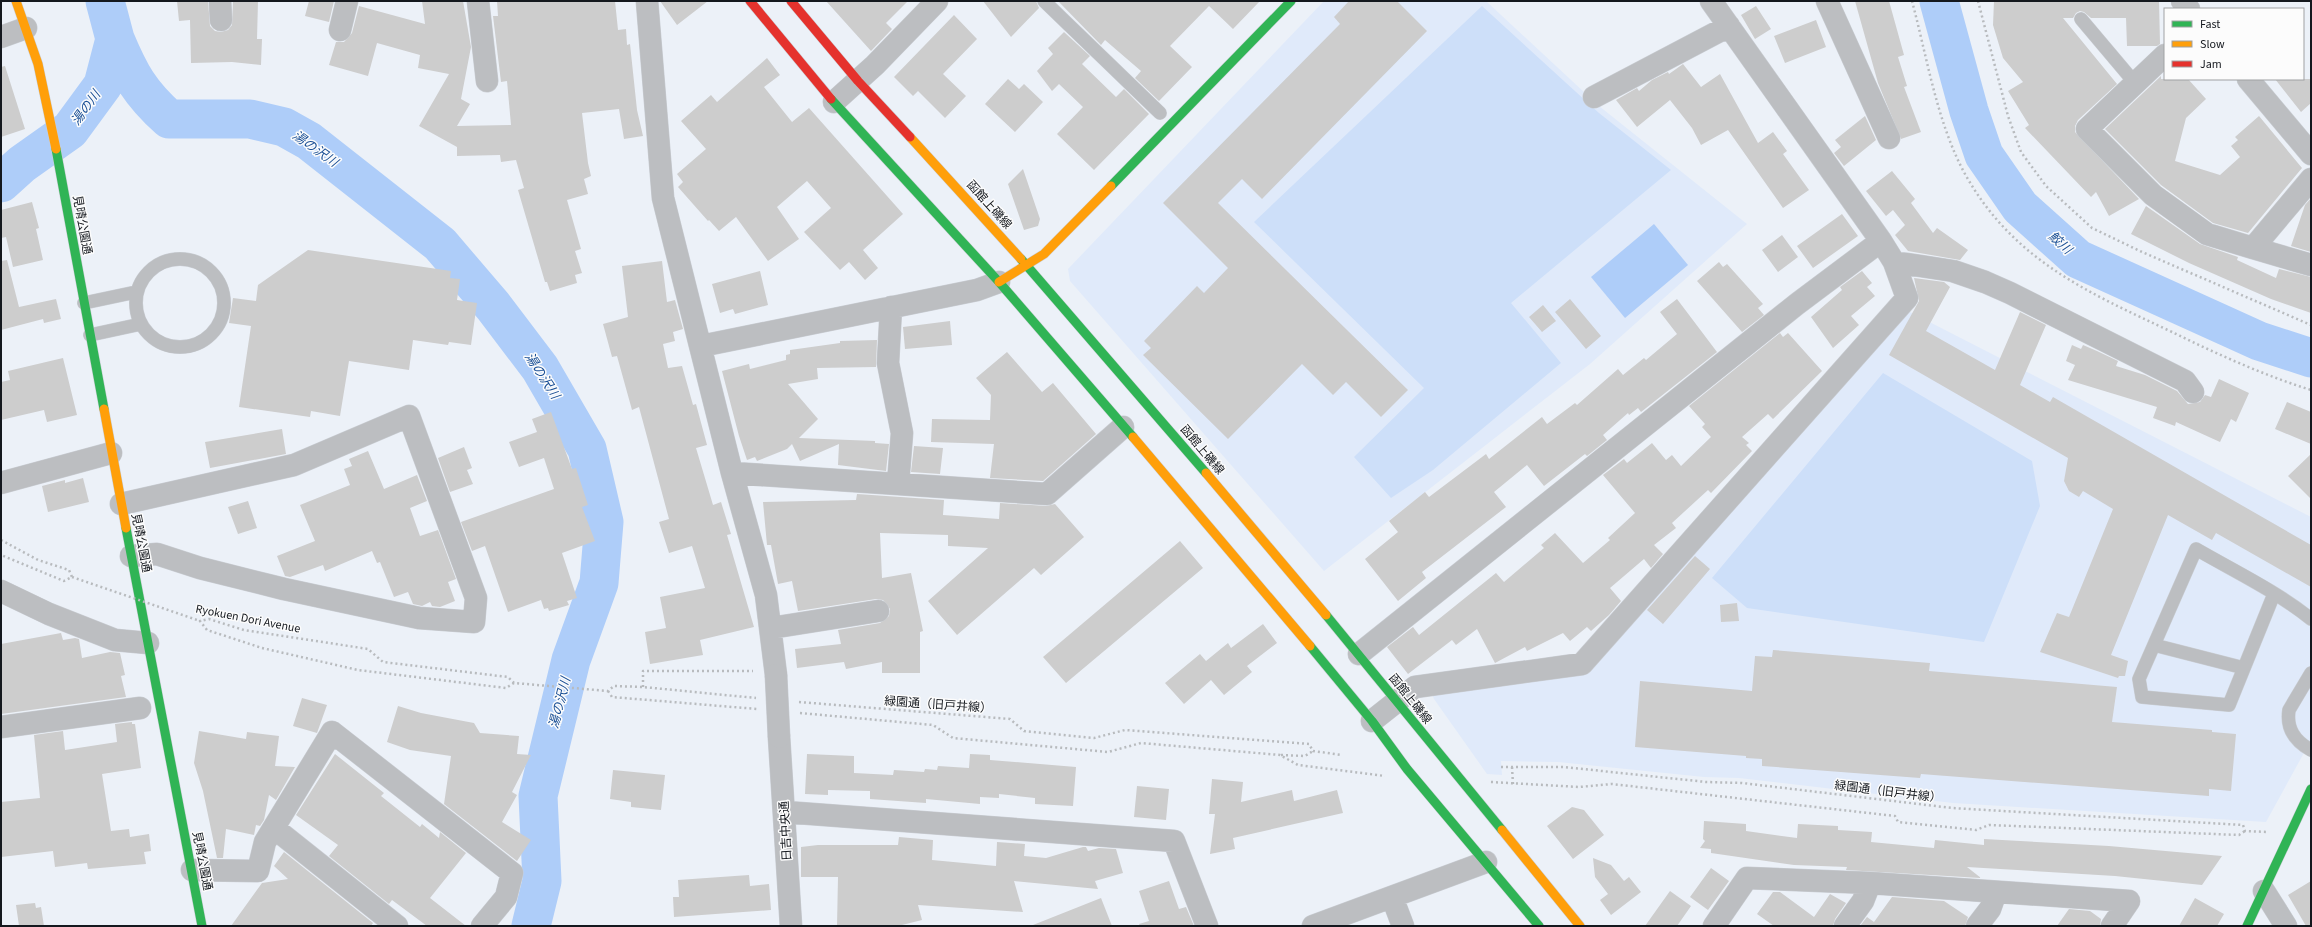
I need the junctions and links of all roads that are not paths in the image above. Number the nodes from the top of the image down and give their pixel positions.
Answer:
1 (16, 1) edge
2 (347, 1) edge
3 (478, 1) edge
4 (647, 1) edge
5 (750, 1) edge
6 (792, 1) edge
7 (936, 1) edge
8 (1044, 1) edge
9 (1291, 1) edge
10 (1711, 1) edge
11 (1827, 1) edge
12 (2081, 19) dead end
13 (1729, 26) junction
14 (26, 28) junction
15 (340, 30) dead end
16 (1, 37) edge
17 (2164, 55) edge
18 (858, 80) junction
19 (2249, 80) edge
20 (487, 81) dead end
21 (2135, 83) junction
22 (1594, 97) dead end
23 (834, 102) junction
24 (1160, 113) dead end
25 (1890, 138) dead end
26 (2311, 154) edge
27 (2311, 179) edge
28 (1881, 241) junction
29 (2253, 248) junction
30 (1894, 262) junction
31 (2311, 265) edge
32 (1027, 266) junction
33 (999, 282) junction
34 (136, 292) junction
35 (84, 303) junction
36 (891, 307) junction
37 (141, 324) junction
38 (90, 335) junction
39 (701, 346) junction
40 (2193, 392) dead end
41 (1123, 427) junction
42 (111, 453) junction
43 (732, 473) junction
44 (1, 482) edge
45 (898, 484) junction
46 (121, 504) junction
47 (131, 556) junction
48 (1, 591) edge
49 (2274, 594) junction
50 (878, 611) dead end
51 (2311, 619) edge
52 (771, 628) junction
53 (148, 643) junction
54 (2154, 645) junction
55 (1359, 654) junction
56 (2244, 668) junction
57 (2311, 673) edge
58 (1397, 702) junction
59 (140, 708) dead end
60 (1372, 721) junction
61 (1, 727) edge
62 (2311, 750) edge
63 (2310, 795) edge
64 (785, 812) junction
65 (274, 828) junction
66 (1486, 862) junction
67 (192, 870) junction
68 (1870, 883) junction
69 (2264, 891) junction
70 (1996, 892) junction
71 (1392, 897) junction
72 (202, 926) edge
73 (397, 926) edge
74 (482, 926) edge
75 (791, 926) edge
76 (1207, 926) edge
77 (1314, 926) edge
78 (1403, 926) edge
79 (1539, 926) edge
80 (1580, 926) edge
81 (1714, 926) edge
82 (1845, 926) edge
83 (1978, 926) edge
84 (2112, 926) edge
85 (2247, 926) edge
86 (2286, 926) edge

1 - 14 main road
2 - 15 street
3 - 20 street
4 - 39 street, 日吉中央通
5 - 23 main road
6 - 18 main road, 函館上磯線
7 - 18 street
8 - 24 lane
9 - 32 main road
10 - 13 street
11 - 25 street
12 - 21 lane
13 - 22 street
13 - 28 street
14 - 16 street
14 - 35 main road, 見晴公園通
17 - 21 street
18 - 23 street
18 - 32 main road, 函館上磯線
19 - 26 street
21 - 29 street
23 - 33 main road
27 - 29 street
28 - 30 street
28 - 55 street
29 - 31 street
30 - 40 street
30 - 58 street
32 - 33 main road
32 - 55 main road, 函館上磯線
33 - 36 street
33 - 41 main road
34 - 35 lane
34 - 37 lane
34 - 37 lane
35 - 38 main road, 見晴公園通
36 - 39 street
36 - 45 street
37 - 38 lane
38 - 42 main road, 見晴公園通
39 - 43 street, 日吉中央通
41 - 45 street
41 - 60 main road
42 - 44 street
42 - 46 main road, 見晴公園通
43 - 45 street
43 - 52 street, 日吉中央通
46 - 47 main road, 見晴公園通
46 - 47 street
47 - 53 main road, 見晴公園通
48 - 53 street
49 - 51 lane
49 - 54 lane
49 - 56 lane
50 - 52 street
52 - 64 street, 日吉中央通, bridge
53 - 67 main road, 見晴公園通
54 - 56 lane
54 - 56 lane
55 - 58 main road, 函館上磯線
57 - 62 lane
58 - 60 street
58 - 80 main road, 函館上磯線
59 - 61 street
60 - 66 main road
63 - 69 main road
64 - 75 street, 日吉中央通
64 - 76 street
65 - 67 street
65 - 73 street
65 - 74 street
66 - 71 street
66 - 79 main road
67 - 72 main road, 見晴公園通
68 - 70 street
68 - 81 street
68 - 82 street
69 - 85 main road
69 - 86 street
70 - 83 street
70 - 84 street
71 - 77 street
71 - 78 street

